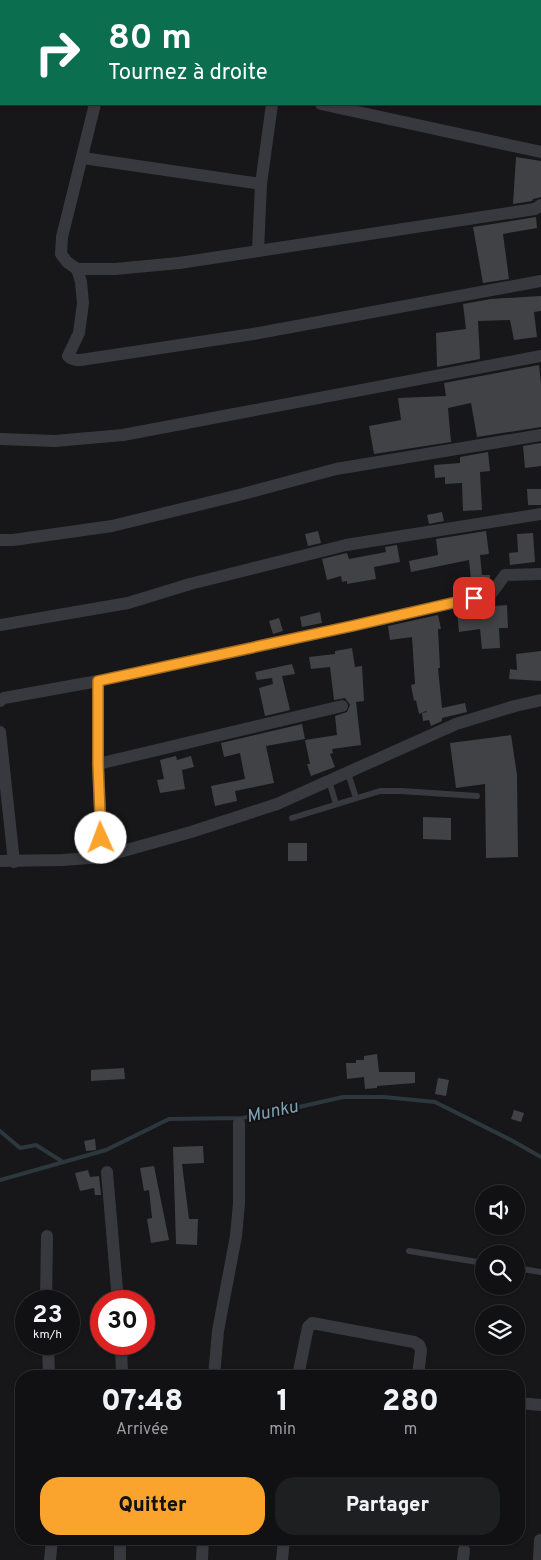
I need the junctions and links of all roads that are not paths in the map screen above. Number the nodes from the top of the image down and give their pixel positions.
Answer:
1 (95, 105) edge
2 (272, 105) edge
3 (326, 105) edge
4 (541, 152) edge
5 (83, 158) junction
6 (261, 184) junction
7 (541, 205) edge
8 (258, 251) junction
9 (77, 269) junction
10 (541, 281) edge
11 (541, 356) edge
12 (541, 435) edge
13 (0, 439) edge
14 (541, 514) edge
15 (0, 540) edge
16 (541, 574) edge
17 (0, 625) edge
18 (98, 681) junction
19 (541, 700) edge
20 (0, 701) edge
21 (342, 706) dead end
22 (0, 732) edge
23 (98, 764) junction
24 (348, 773) junction
25 (329, 781) junction
26 (478, 796) dead end
27 (356, 798) junction
28 (336, 804) junction
29 (292, 818) dead end
30 (102, 857) junction
31 (0, 861) edge
32 (14, 862) junction
33 (239, 1123) dead end
34 (107, 1172) dead end
35 (47, 1236) dead end
36 (409, 1251) dead end
37 (475, 1262) edge
38 (525, 1269) edge
39 (541, 1272) edge
40 (46, 1290) edge
41 (117, 1290) edge
42 (48, 1355) edge
43 (121, 1355) edge
44 (49, 1370) edge
45 (122, 1370) edge
46 (215, 1370) edge
47 (299, 1370) edge
48 (419, 1370) edge
49 (525, 1404) edge
50 (541, 1405) edge
51 (540, 1540) edge
52 (51, 1545) edge
53 (120, 1545) edge
54 (203, 1545) edge
55 (283, 1545) edge
56 (50, 1560) edge
57 (120, 1560) edge
58 (202, 1560) edge
59 (282, 1560) edge
60 (539, 1560) edge

1 - 5 street
2 - 6 street
3 - 4 street
5 - 6 street
5 - 9 street
6 - 8 street
7 - 8 street
8 - 9 street
9 - 10 street
11 - 13 street
12 - 15 street
14 - 17 street
16 - 18 street
18 - 20 street
18 - 23 street
19 - 24 street
21 - 23 street
22 - 32 street
23 - 30 street
24 - 25 street
24 - 27 lane
25 - 28 lane
25 - 30 street
26 - 27 lane
27 - 28 lane
28 - 29 lane
30 - 32 street
31 - 32 street
33 - 46 street
34 - 41 street
35 - 40 street
36 - 37 lane
38 - 39 lane
42 - 44 street
43 - 45 street
47 - 48 street
49 - 50 street
51 - 60 street
52 - 56 street
53 - 57 street
54 - 58 street
55 - 59 street

